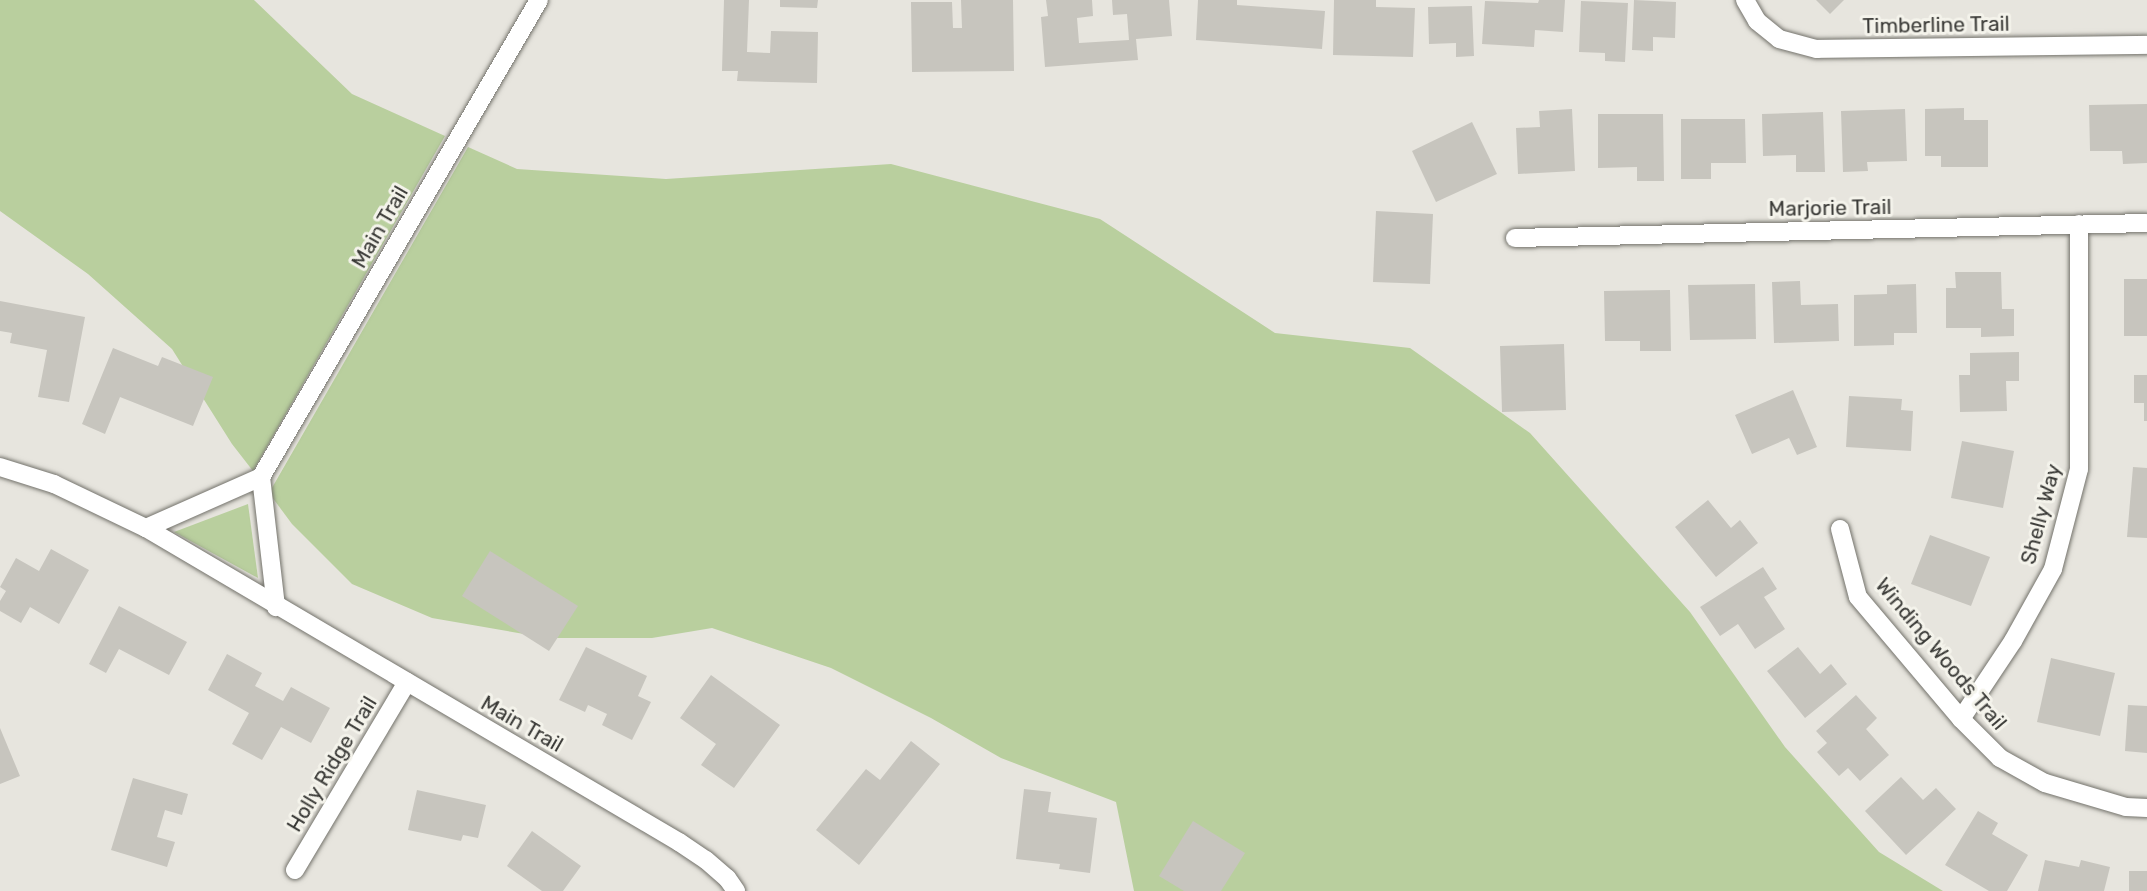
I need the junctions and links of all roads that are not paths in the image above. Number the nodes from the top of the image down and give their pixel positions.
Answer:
1 (539, 0) edge
2 (1745, 0) edge
3 (2147, 45) edge
4 (2147, 223) edge
5 (2079, 224) junction
6 (1515, 238) dead end
7 (0, 467) edge
8 (261, 477) junction
9 (146, 528) junction
10 (1840, 529) dead end
11 (276, 607) junction
12 (407, 682) junction
13 (1961, 719) junction
14 (2147, 808) edge
15 (295, 870) dead end
16 (735, 891) edge

1 - 8 street, Main Trail
2 - 3 street, Timberline Trail
4 - 5 street, Marjorie Trail
5 - 6 street, Marjorie Trail
5 - 13 street, Shelly Way
7 - 9 street, Main Trail
8 - 9 street
8 - 11 street
9 - 11 street, Main Trail
10 - 13 street, Winding Woods Trail
11 - 12 street, Main Trail
12 - 15 street, Holly Ridge Trail
12 - 16 street, Main Trail
13 - 14 street, Winding Woods Trail

